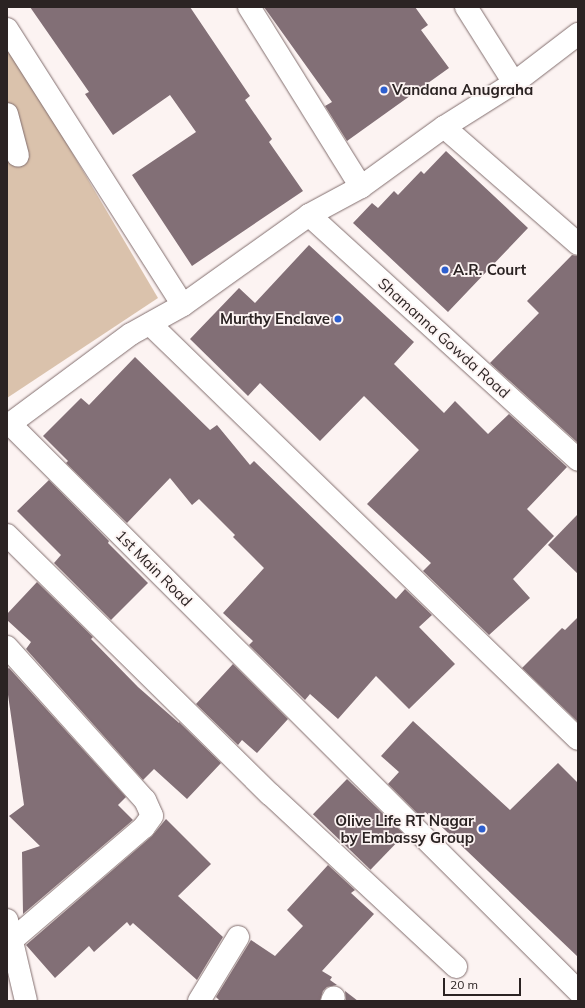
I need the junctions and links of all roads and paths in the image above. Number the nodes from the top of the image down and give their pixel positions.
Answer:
1 (249, 7) edge
2 (466, 7) edge
3 (7, 29) edge
4 (578, 34) edge
5 (514, 83) junction
6 (7, 114) edge
7 (444, 127) junction
8 (18, 156) dead end
9 (361, 187) junction
10 (309, 215) junction
11 (578, 244) edge
12 (183, 305) junction
13 (150, 324) junction
14 (8, 425) edge
15 (578, 460) edge
16 (7, 536) edge
17 (7, 647) edge
18 (578, 738) edge
19 (9, 933) edge
20 (238, 937) dead end
21 (456, 966) dead end
22 (578, 991) edge
23 (26, 1001) edge
24 (199, 1001) edge

1 - 9 street
2 - 5 street
3 - 12 street
4 - 5 street
5 - 7 street
6 - 8 street
7 - 9 street
7 - 11 street
9 - 10 street
10 - 12 street
10 - 15 street, Shamanna Gowda Road
12 - 13 street
13 - 14 street
13 - 18 street
14 - 22 street, 1st Main Road
16 - 21 street
17 - 19 street
19 - 23 street
20 - 24 street

